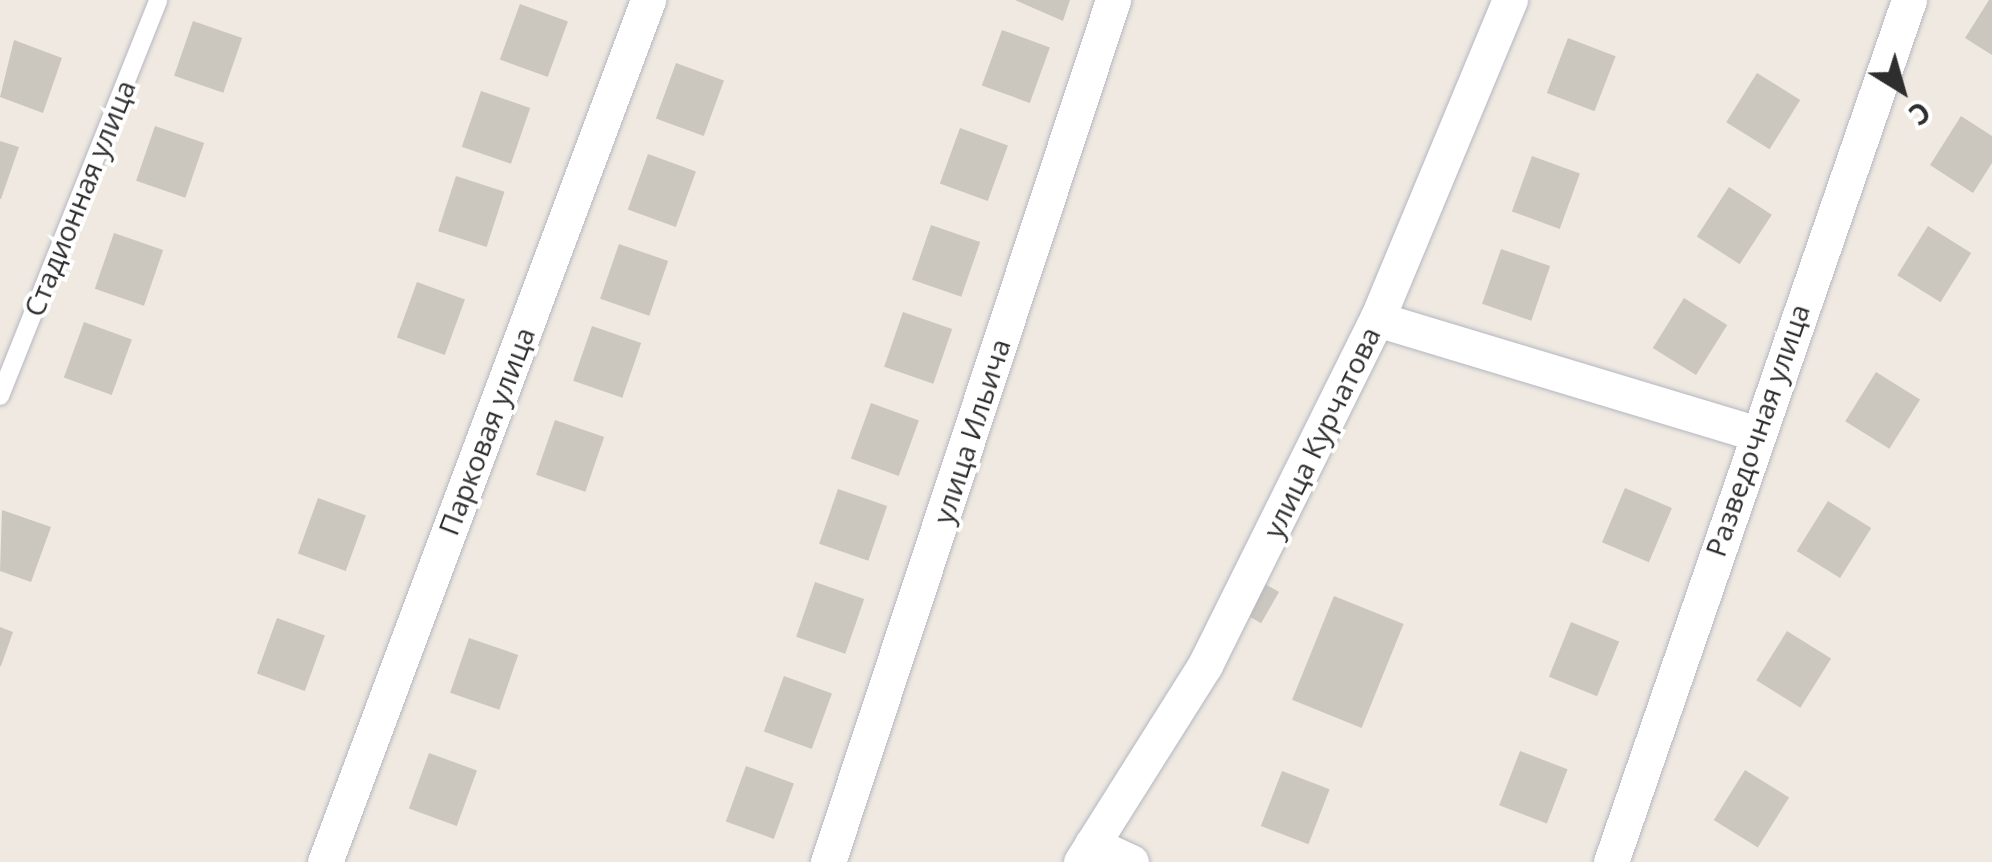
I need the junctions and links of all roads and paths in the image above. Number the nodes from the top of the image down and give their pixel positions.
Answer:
1 (158, 0) edge
2 (648, 0) edge
3 (1113, 0) edge
4 (1510, 0) edge
5 (1908, 0) edge
6 (1377, 319) junction
7 (0, 396) edge
8 (1755, 433) junction
9 (1087, 853) edge
10 (325, 862) edge
11 (828, 862) edge
12 (1131, 862) edge
13 (1611, 862) edge

1 - 7 lane, Стадионная улица
2 - 10 street, Парковая улица
3 - 11 street, улица Ильича
4 - 6 street, улица Курчатова
5 - 8 street, Разведочная улица
6 - 8 street
6 - 9 street, улица Курчатова
8 - 13 street, Разведочная улица
9 - 12 street, улица Курчатова

